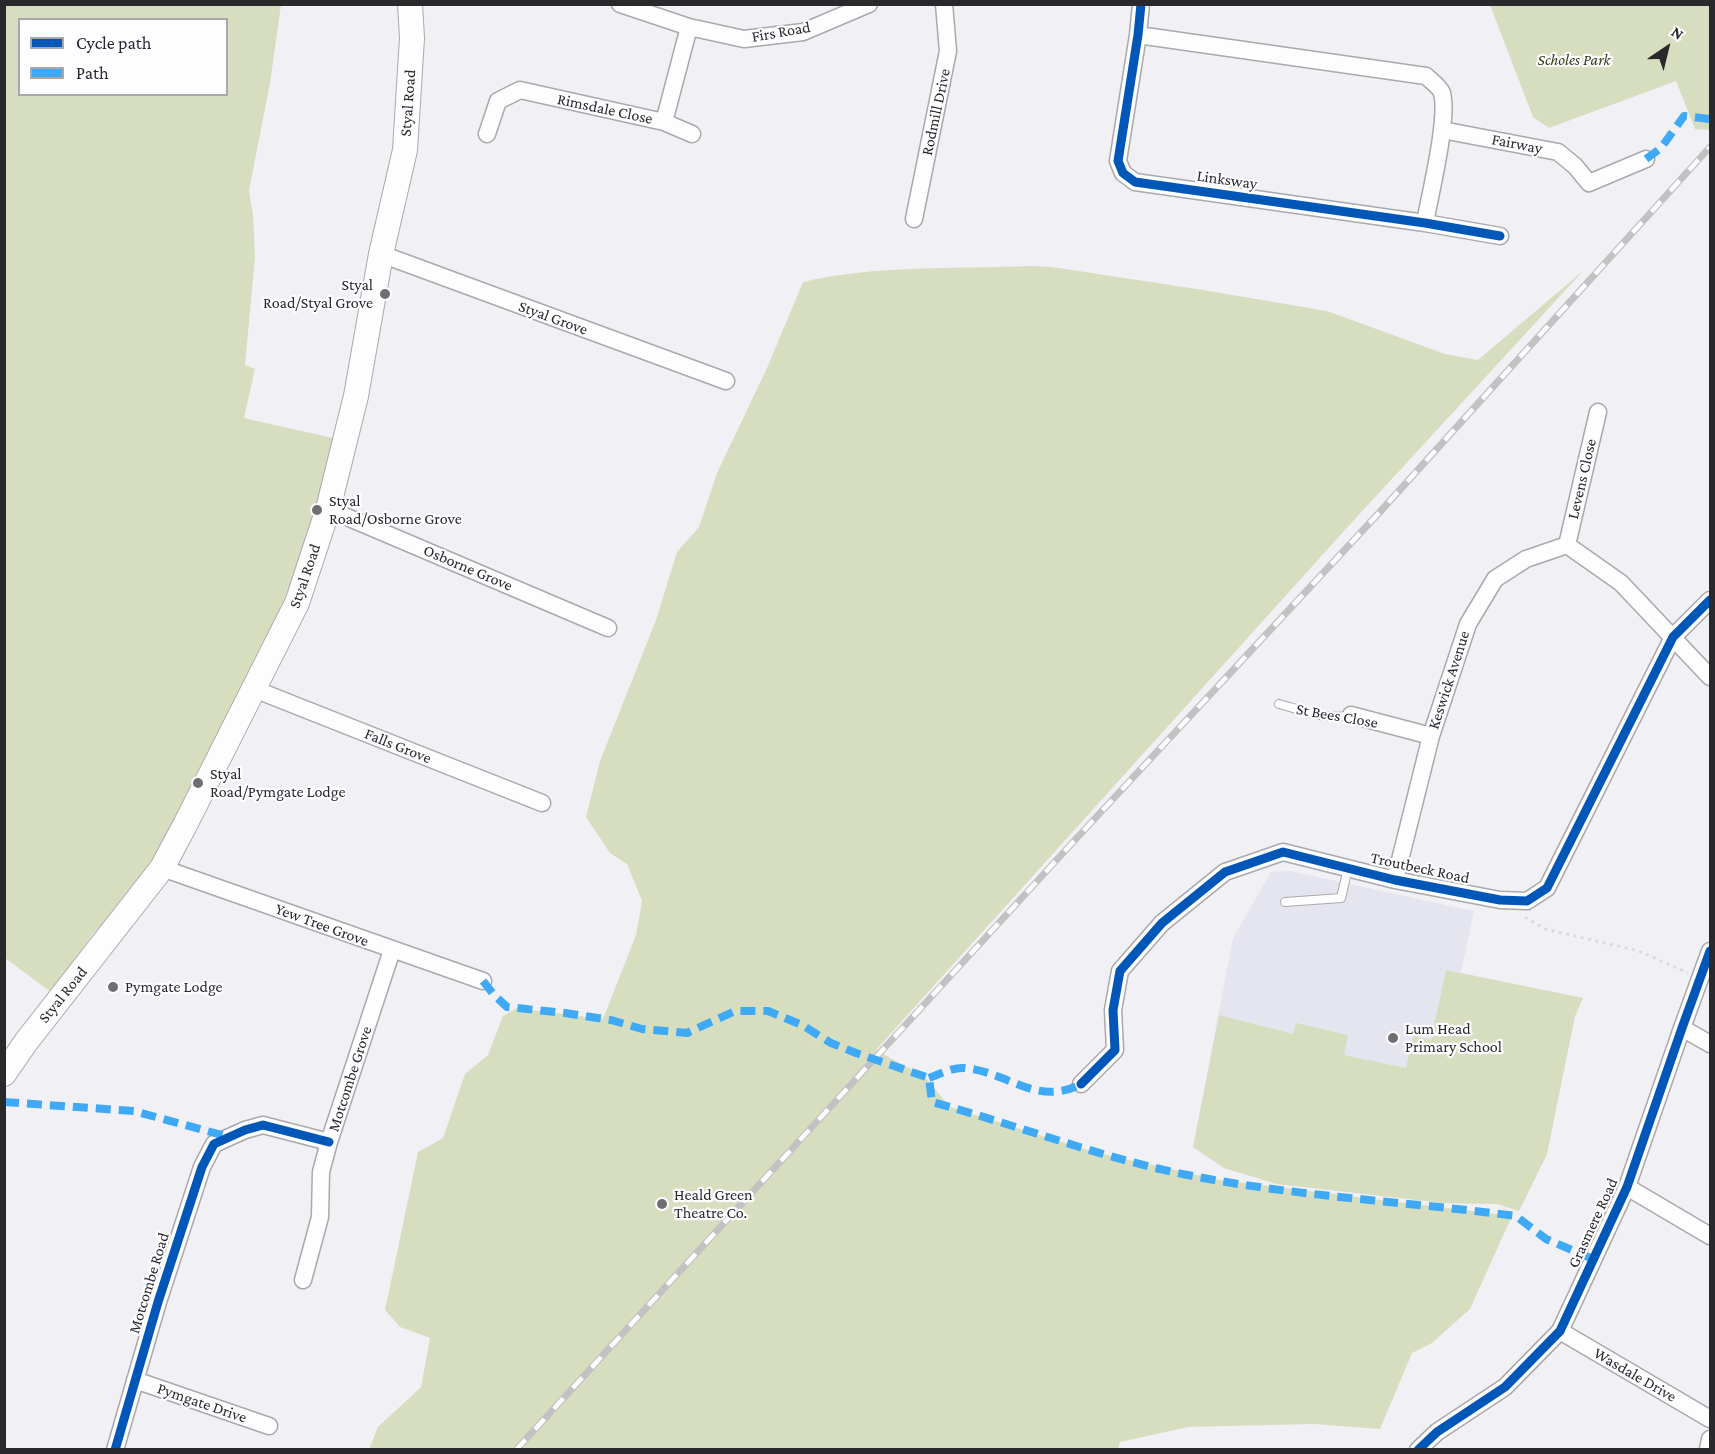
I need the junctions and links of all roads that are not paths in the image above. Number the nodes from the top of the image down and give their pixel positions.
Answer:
1 (411, 4) edge
2 (620, 4) edge
3 (869, 4) edge
4 (944, 4) edge
5 (1141, 4) edge
6 (689, 27) junction
7 (1138, 34) junction
8 (664, 122) junction
9 (1442, 130) junction
10 (487, 134) dead end
11 (692, 134) dead end
12 (1646, 159) dead end
13 (914, 219) dead end
14 (1425, 223) junction
15 (1500, 236) dead end
16 (381, 254) junction
17 (726, 381) dead end
18 (1598, 412) dead end
19 (328, 509) junction
20 (1567, 545) junction
21 (1710, 600) edge
22 (608, 628) dead end
23 (1673, 637) junction
24 (1710, 677) edge
25 (254, 689) junction
26 (1279, 704) dead end
27 (1351, 715) joint
28 (1431, 736) junction
29 (542, 803) dead end
30 (162, 868) junction
31 (1348, 868) junction
32 (1395, 880) junction
33 (1285, 902) dead end
34 (392, 950) junction
35 (1710, 951) edge
36 (483, 981) dead end
37 (1682, 1028) junction
38 (1710, 1044) edge
39 (4, 1074) edge
40 (1081, 1084) dead end
41 (329, 1142) junction
42 (1627, 1187) junction
43 (1710, 1236) edge
44 (303, 1280) dead end
45 (1560, 1331) junction
46 (135, 1380) junction
47 (1710, 1419) edge
48 (269, 1426) dead end
49 (1710, 1439) edge
50 (115, 1449) edge
51 (1418, 1449) edge
52 (1708, 1449) edge

1 - 16 main road, Styal Road
2 - 6 street, Firs Road
3 - 6 street, Firs Road
4 - 13 street, Rodmill Drive
5 - 7 street, Linksway
6 - 8 street, Rimsdale Close
7 - 9 street
7 - 14 street, Linksway
8 - 10 street, Rimsdale Close
8 - 11 street
9 - 12 street, Fairway
9 - 14 street
14 - 15 street, Linksway
16 - 17 street, Styal Grove
16 - 19 main road, Styal Road
18 - 20 street, Levens Close
19 - 22 street, Osborne Grove
19 - 25 main road, Styal Road
20 - 23 street
20 - 28 street, Keswick Avenue
21 - 23 street, Troutbeck Road
23 - 24 street
23 - 32 street, Troutbeck Road
25 - 29 street, Falls Grove
25 - 30 main road, Styal Road
26 - 27 lane, St Bees Close
27 - 28 street, St Bees Close
28 - 32 street, Keswick Avenue
30 - 34 street, Yew Tree Grove
30 - 39 main road, Styal Road
31 - 32 street, Troutbeck Road
31 - 33 lane
31 - 40 street, Troutbeck Road
34 - 36 street, Yew Tree Grove
34 - 41 street, Motcombe Grove
35 - 37 street, Grasmere Road
37 - 38 street
37 - 42 street, Grasmere Road
41 - 44 street, Motcombe Grove
41 - 46 street, Motcombe Road
42 - 43 street
42 - 45 street, Grasmere Road
45 - 47 street, Wasdale Drive
45 - 51 street, Grasmere Road
46 - 48 street, Pymgate Drive
46 - 50 street, Motcombe Road
49 - 52 street

